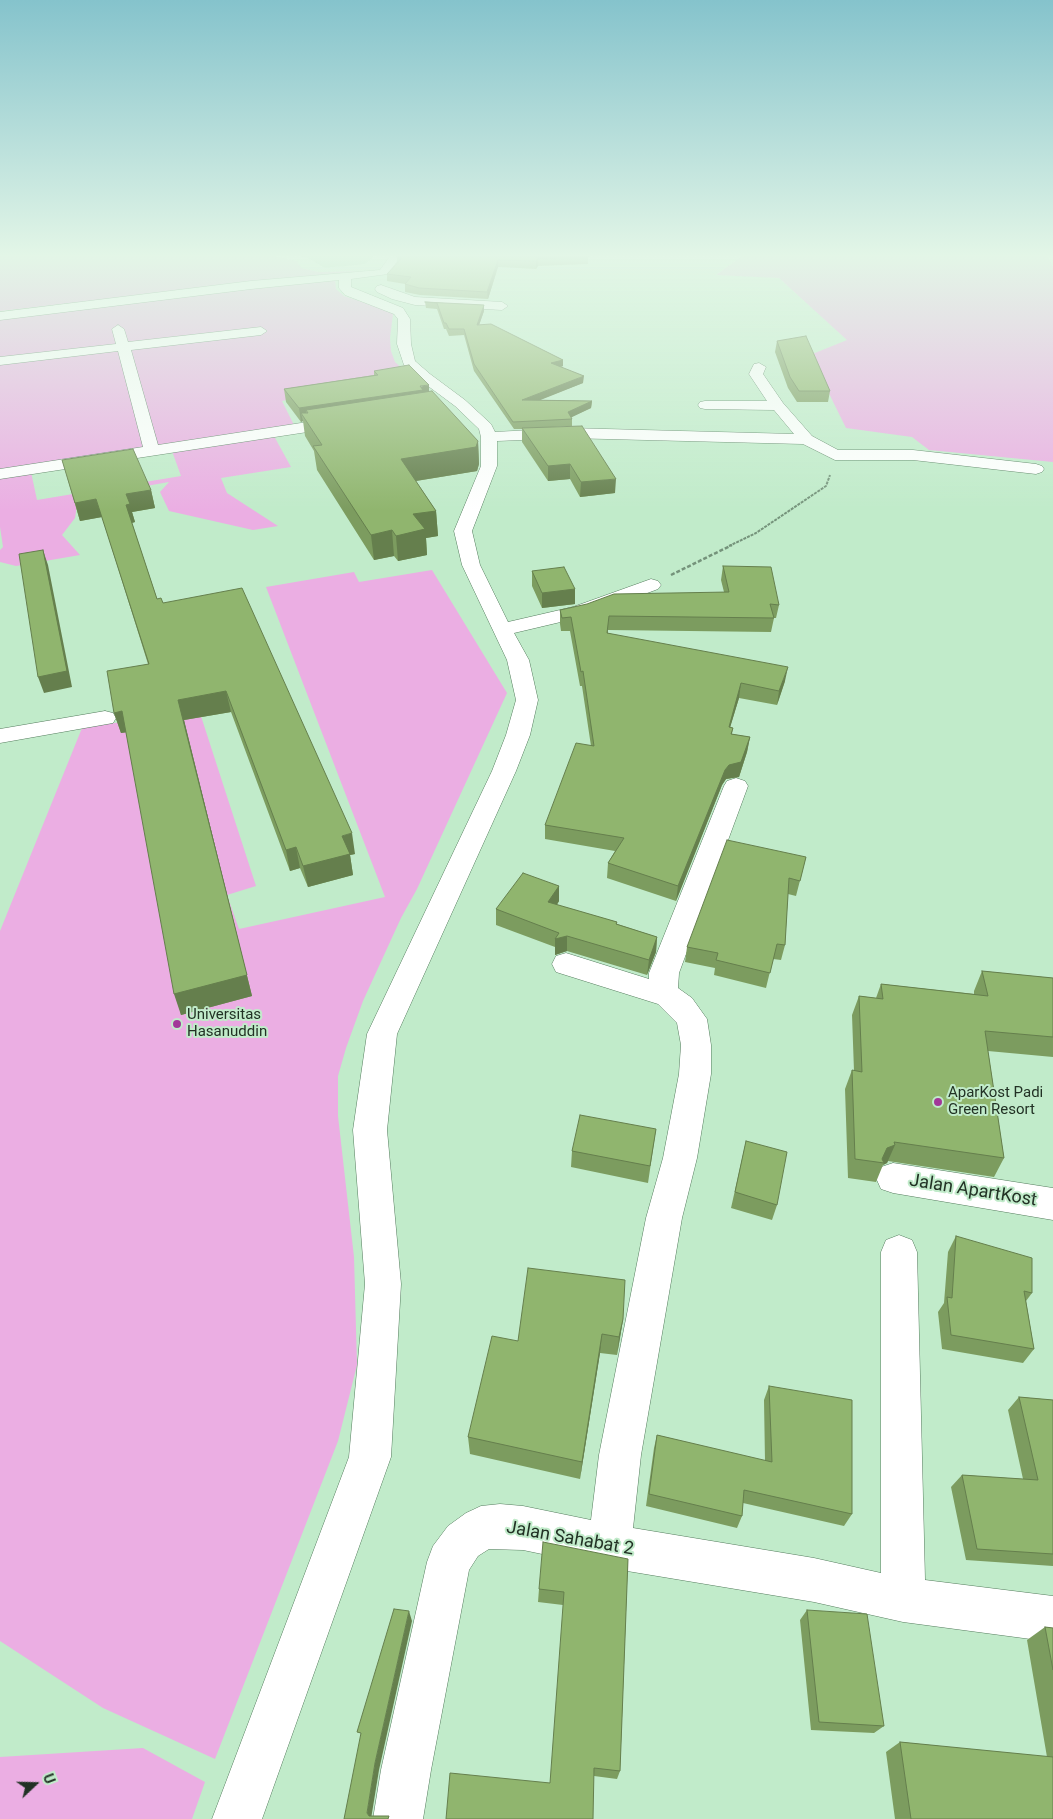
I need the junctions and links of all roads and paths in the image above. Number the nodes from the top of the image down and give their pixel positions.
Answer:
1 (121, 341) edge
2 (175, 341) edge
3 (404, 341) edge
4 (122, 347) junction
5 (0, 361) edge
6 (759, 367) dead end
7 (705, 405) dead end
8 (778, 406) junction
9 (359, 419) edge
10 (501, 436) junction
11 (806, 438) junction
12 (152, 450) junction
13 (836, 455) junction
14 (1036, 470) dead end
15 (0, 474) edge
16 (651, 585) joint
17 (521, 625) junction
18 (105, 718) dead end
19 (0, 736) edge
20 (736, 786) dead end
21 (566, 964) dead end
22 (668, 996) junction
23 (893, 1178) dead end
24 (1053, 1204) edge
25 (899, 1252) dead end
26 (609, 1546) junction
27 (903, 1600) junction
28 (1053, 1619) edge
29 (237, 1819) edge
30 (398, 1819) edge

1 - 4 street
2 - 4 street
3 - 10 street
4 - 5 street
4 - 12 street
6 - 8 street
7 - 8 street
8 - 11 street
9 - 12 street
10 - 11 street
10 - 17 street
11 - 13 street
12 - 15 street
13 - 14 street
13 - 16 path
16 - 17 street
17 - 29 street
18 - 19 street
20 - 22 street
21 - 22 street
22 - 26 street
23 - 24 street, Jalan ApartKost
25 - 27 street
26 - 27 street, Jalan Sahabat 2
26 - 30 street, Jalan Sahabat 2
27 - 28 street, Jalan Sahabat 2

